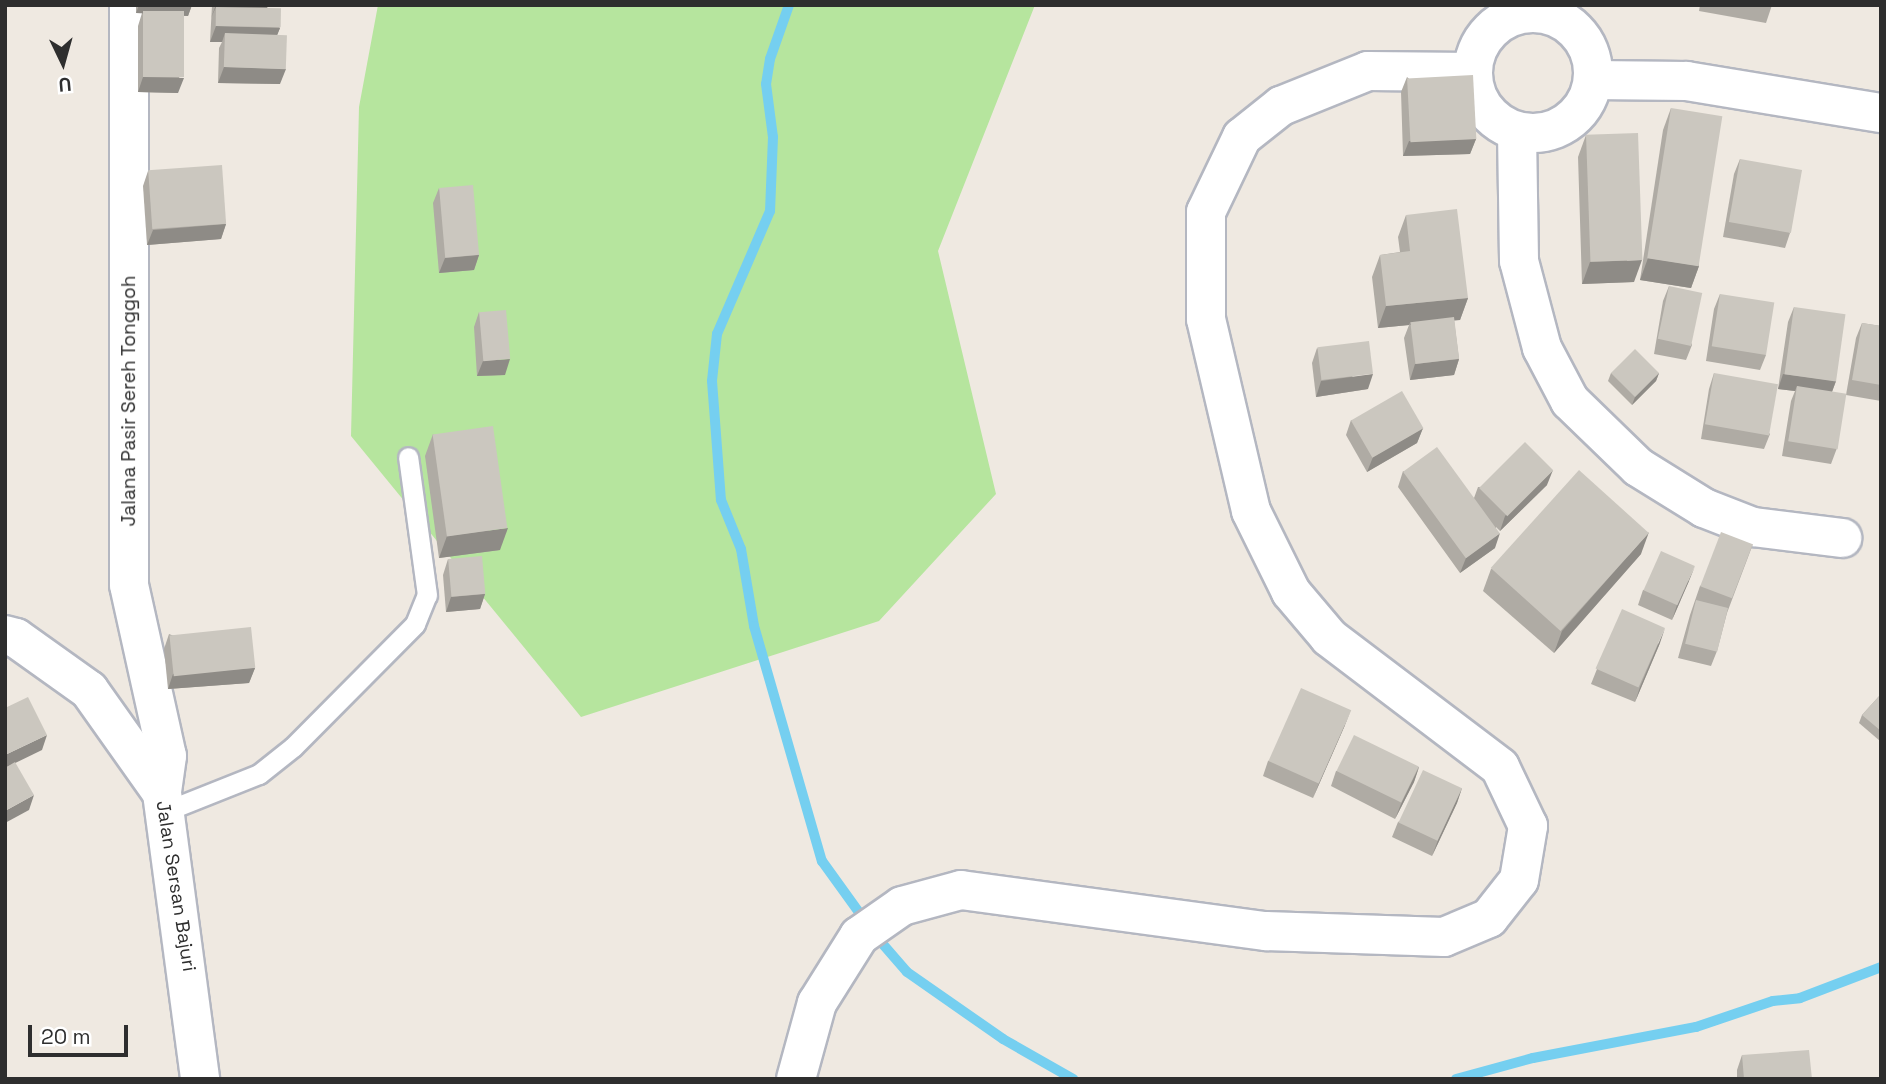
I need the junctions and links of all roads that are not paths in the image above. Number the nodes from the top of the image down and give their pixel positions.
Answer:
1 (129, 5) edge
2 (1545, 9) edge
3 (1472, 72) junction
4 (1593, 80) junction
5 (1881, 113) edge
6 (1517, 132) junction
7 (408, 457) dead end
8 (1842, 538) dead end
9 (5, 635) edge
10 (164, 802) junction
11 (200, 1079) edge
12 (796, 1079) edge

1 - 10 street, Jalana Pasir Sereh Tonggoh
2 - 3 street
2 - 4 street
3 - 6 street
3 - 12 street
4 - 5 street
4 - 6 street
6 - 8 street
7 - 10 lane
9 - 10 street, Jalan Sersan Bajuri
10 - 11 street, Jalan Sersan Bajuri

